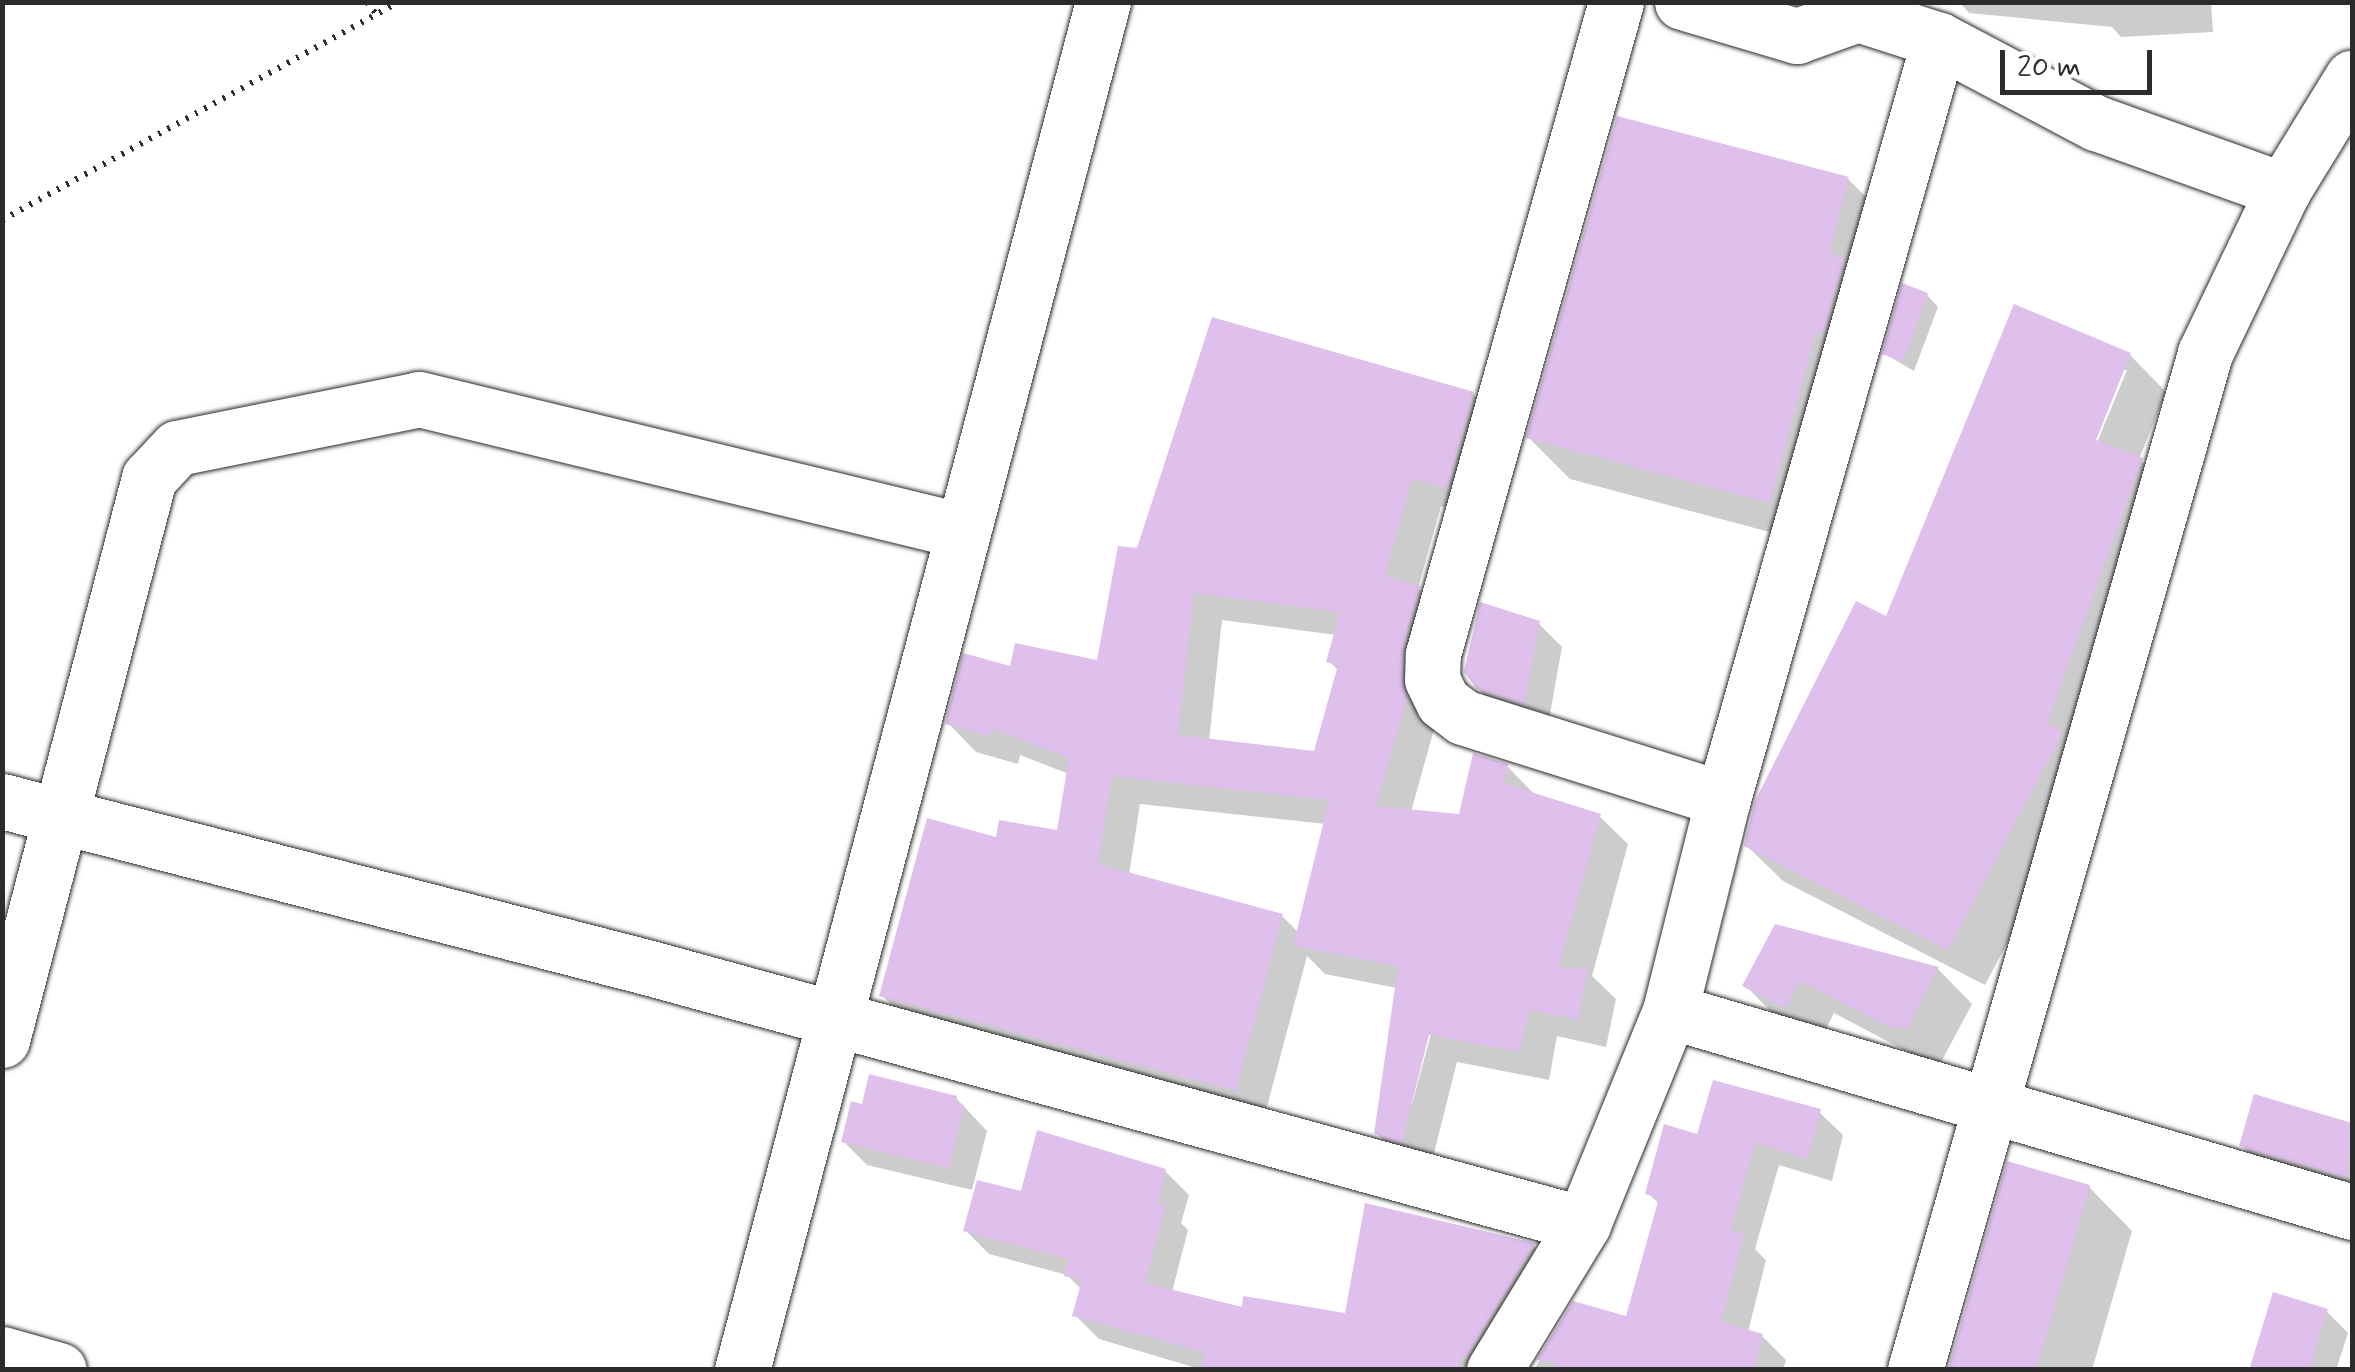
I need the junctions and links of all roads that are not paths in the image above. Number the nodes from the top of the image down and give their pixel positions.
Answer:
1 (1102, 2) edge
2 (1616, 2) edge
3 (1682, 2) edge
4 (1938, 40) junction
5 (2349, 89) edge
6 (2283, 190) junction
7 (963, 531) junction
8 (1722, 799) junction
9 (2, 801) edge
10 (62, 815) junction
11 (1670, 1011) junction
12 (836, 1018) junction
13 (2, 1040) edge
14 (1991, 1101) junction
15 (2352, 1212) edge
16 (1583, 1224) junction
17 (2, 1354) edge
18 (59, 1370) edge
19 (742, 1370) edge
20 (1494, 1370) edge
21 (1915, 1370) edge

1 - 7 street
2 - 8 street
3 - 4 street
4 - 6 street
4 - 8 street
5 - 6 street
6 - 14 street
7 - 10 street
7 - 12 street
8 - 11 street
9 - 10 street
10 - 12 street
10 - 13 street
11 - 14 street
11 - 16 street
12 - 16 street
12 - 19 street
14 - 15 street
14 - 21 street
16 - 20 street
17 - 18 street

